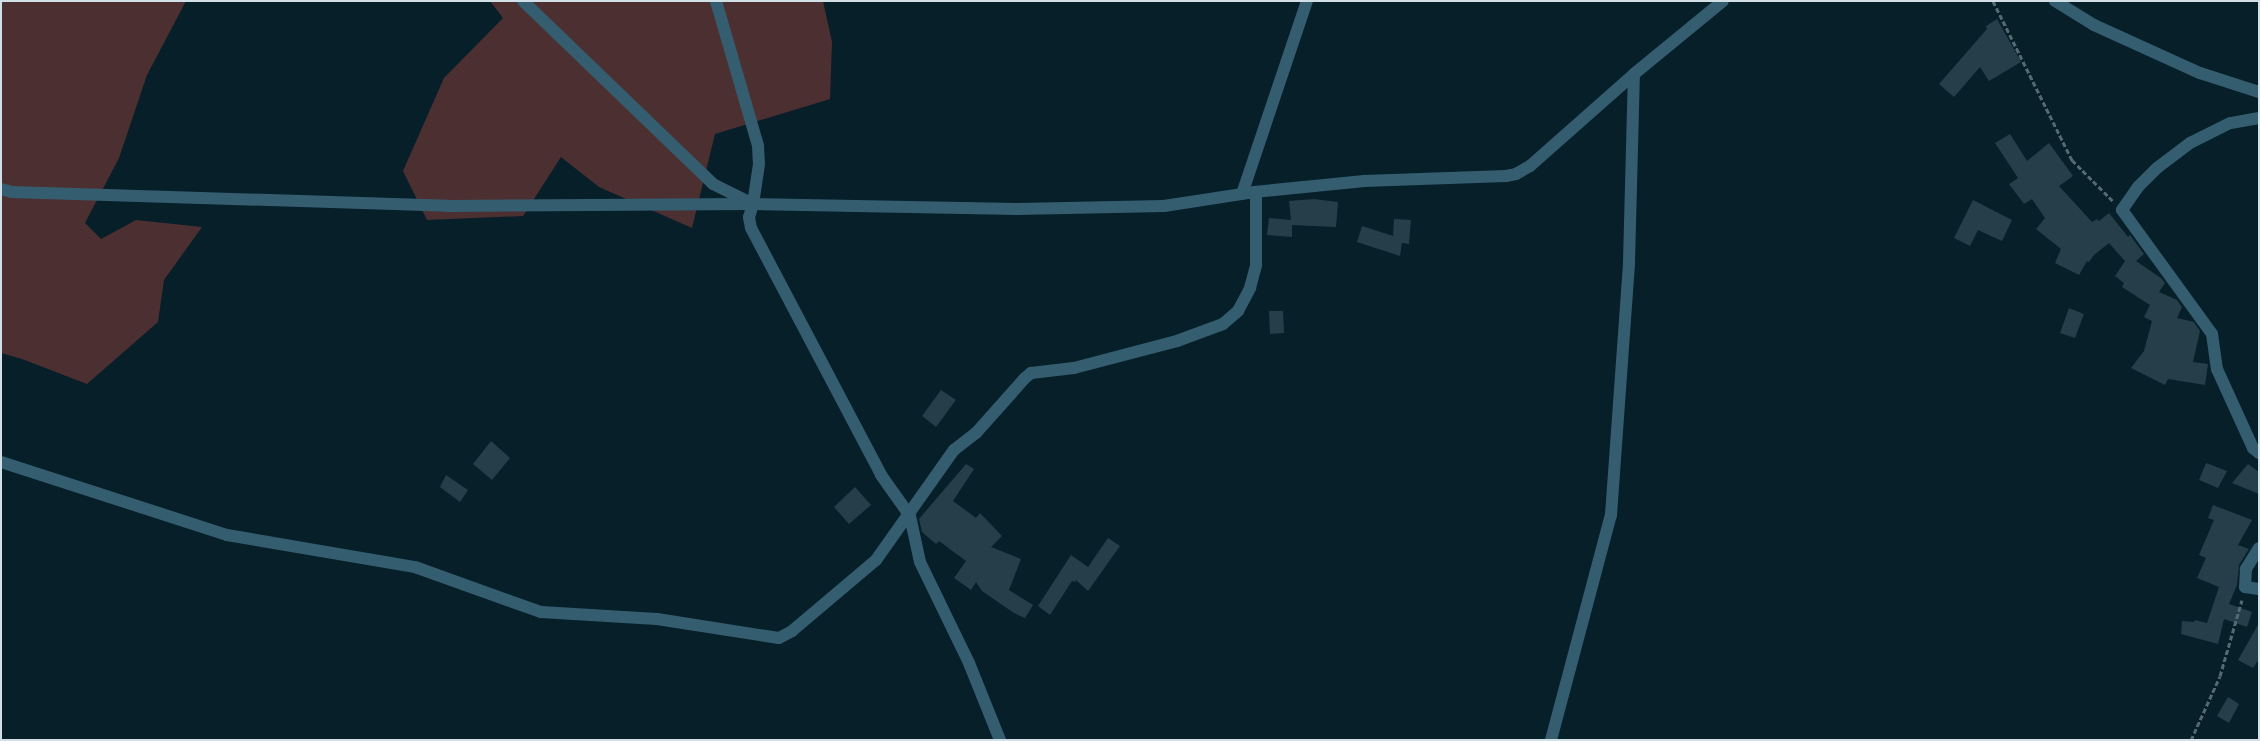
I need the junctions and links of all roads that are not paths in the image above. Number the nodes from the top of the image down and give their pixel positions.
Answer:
1 (523, 1) edge
2 (716, 1) edge
3 (1307, 1) edge
4 (1723, 1) edge
5 (2055, 1) edge
6 (1634, 74) junction
7 (2259, 92) edge
8 (2259, 118) edge
9 (1, 189) edge
10 (1256, 192) junction
11 (1242, 194) junction
12 (754, 204) junction
13 (2259, 453) edge
14 (1, 462) edge
15 (910, 516) junction
16 (2259, 548) edge
17 (2259, 589) edge
18 (1000, 740) edge
19 (1552, 740) edge

1 - 12 street
2 - 12 street
3 - 11 street
4 - 6 street
5 - 7 street
6 - 10 street
6 - 19 street
8 - 13 street
9 - 12 street
10 - 11 street
10 - 15 street
11 - 12 street
12 - 15 street
14 - 15 street
15 - 18 street
16 - 17 street

